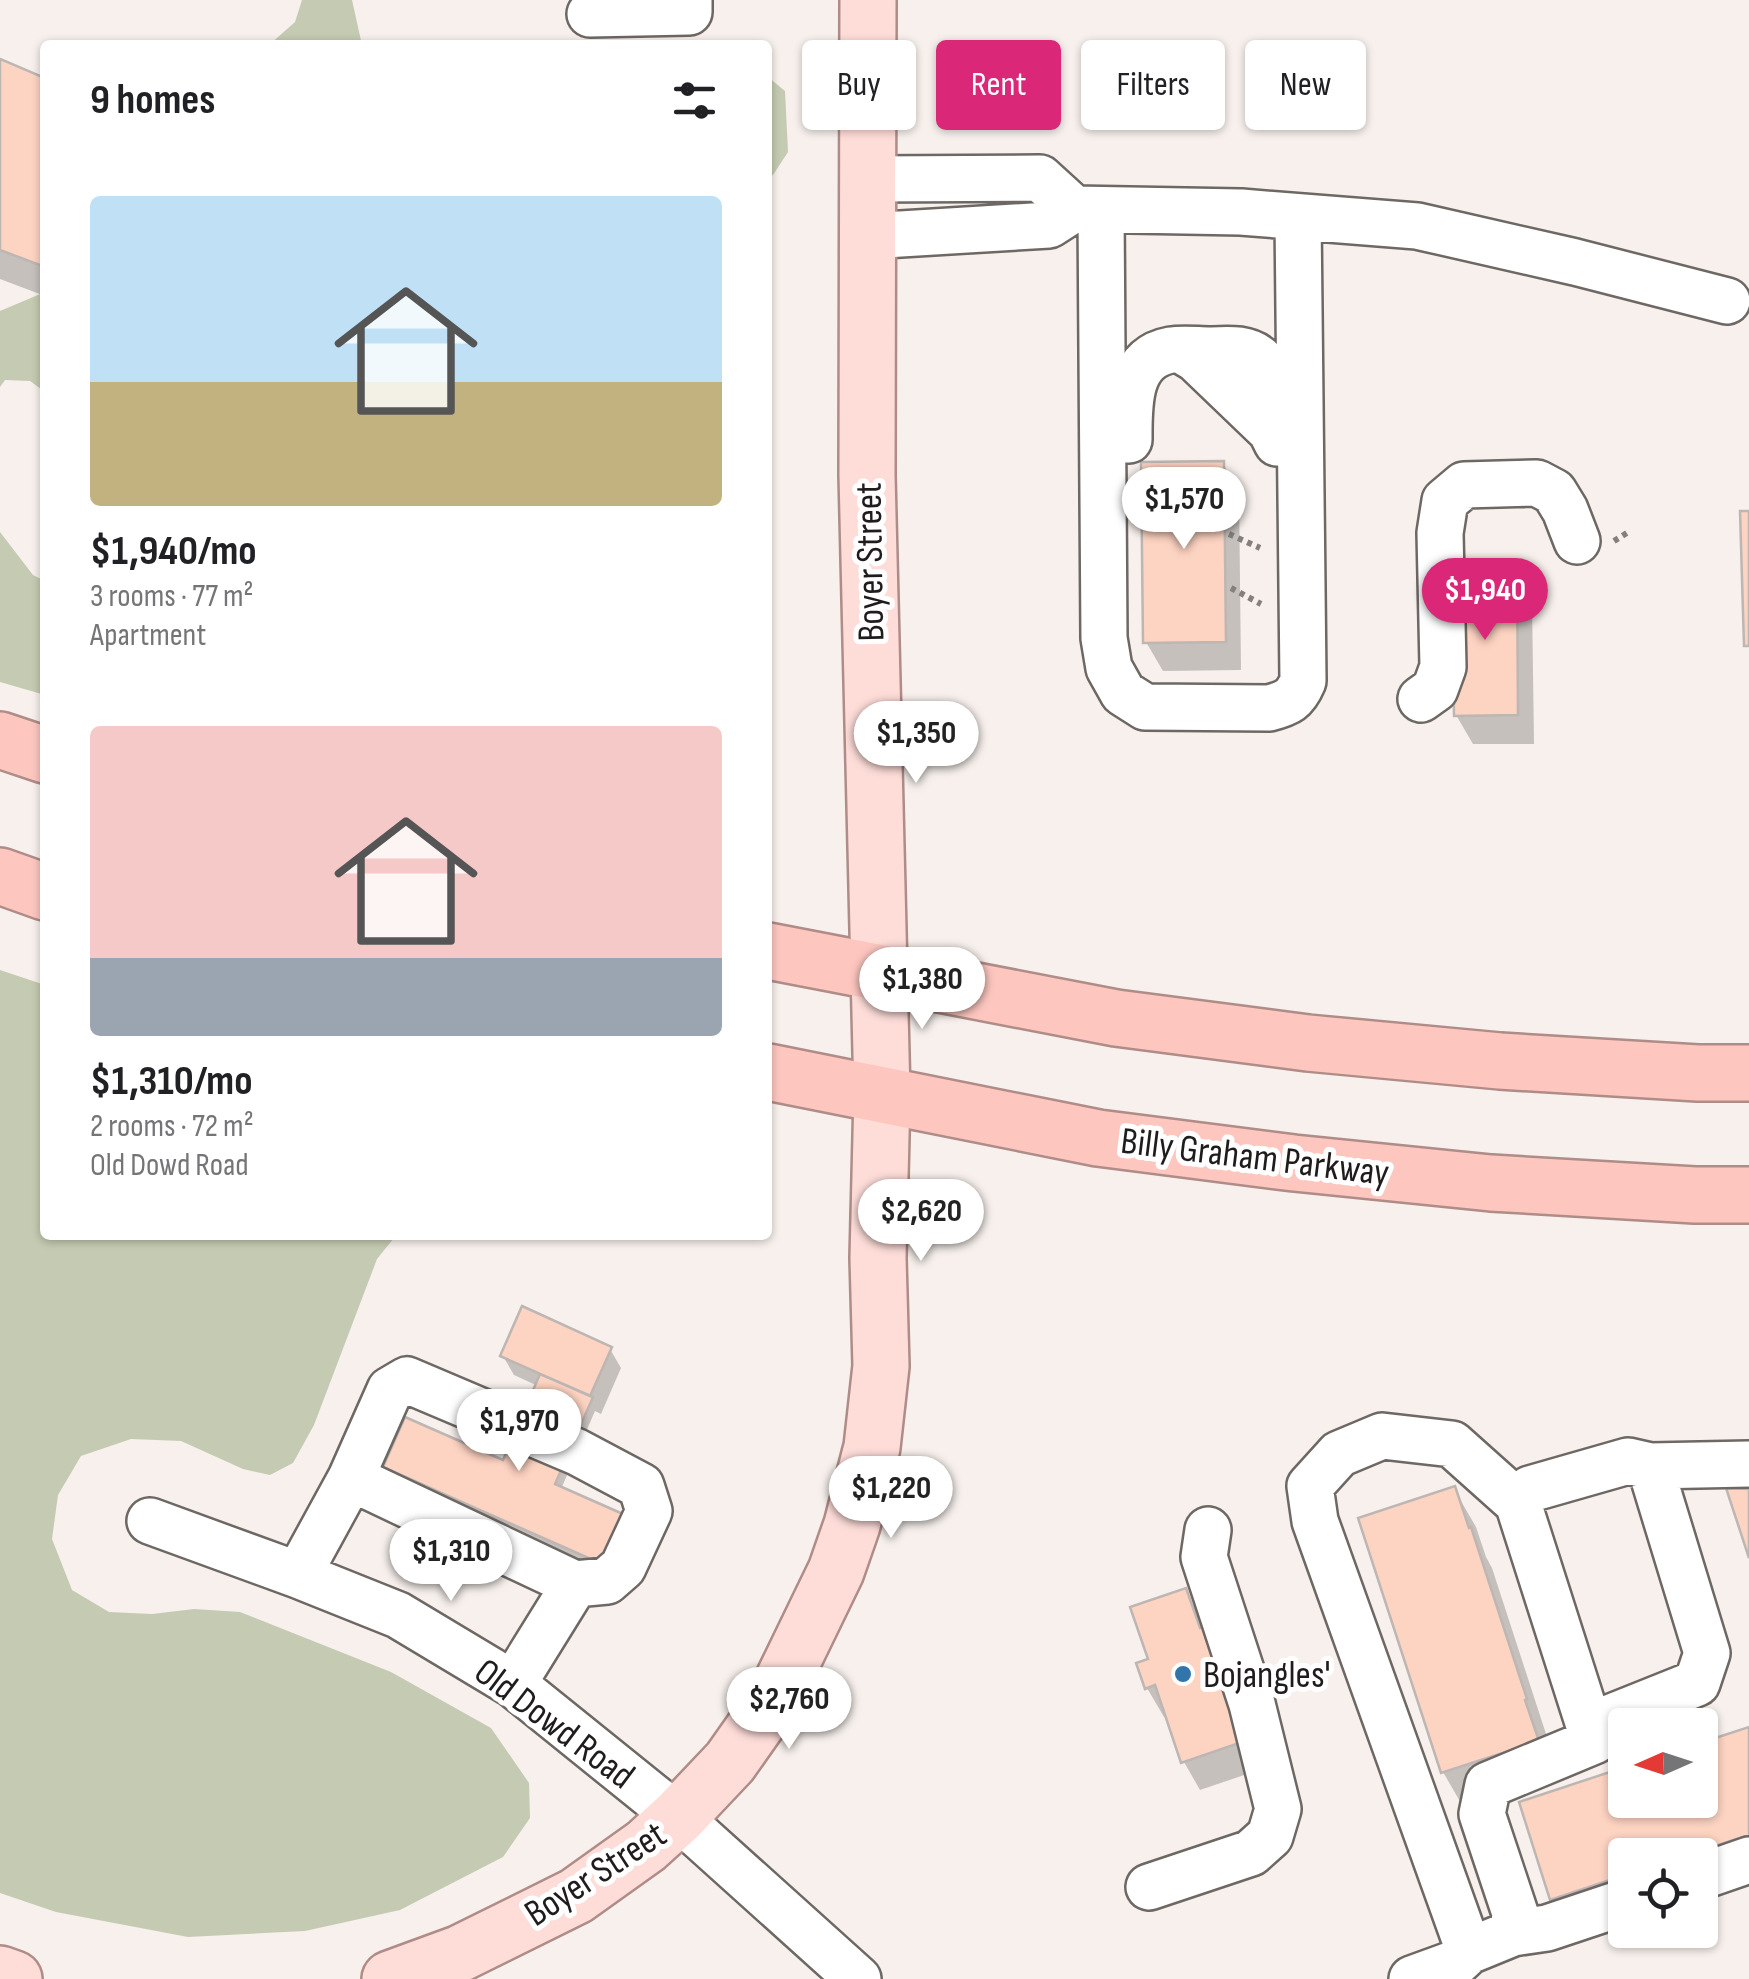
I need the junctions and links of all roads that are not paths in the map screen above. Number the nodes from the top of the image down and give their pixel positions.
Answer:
1 (688, 0) edge
2 (868, 0) edge
3 (590, 14) dead end
4 (868, 180) junction
5 (1088, 209) junction
6 (1298, 217) junction
7 (868, 236) junction
8 (1727, 302) dead end
9 (1102, 330) junction
10 (1300, 370) junction
11 (1302, 525) junction
12 (1577, 541) dead end
13 (1302, 658) junction
14 (1421, 699) dead end
15 (0, 740) edge
16 (40, 753) edge
17 (0, 876) edge
18 (40, 890) edge
19 (772, 952) edge
20 (877, 972) junction
21 (772, 1073) edge
22 (1749, 1073) edge
23 (882, 1094) junction
24 (1749, 1195) edge
25 (1749, 1464) edge
26 (1650, 1466) junction
27 (350, 1478) junction
28 (1518, 1503) junction
29 (150, 1521) dead end
30 (1208, 1530) dead end
31 (298, 1574) junction
32 (575, 1584) junction
33 (513, 1684) junction
34 (1594, 1742) junction
35 (678, 1818) junction
36 (1749, 1860) edge
37 (1718, 1871) edge
38 (1148, 1887) dead end
39 (1608, 1908) edge
40 (1512, 1933) junction
41 (1469, 1950) junction
42 (0, 1974) edge
43 (12, 1979) edge
44 (390, 1979) edge
45 (858, 1979) edge
46 (1412, 1979) edge

1 - 3 street
2 - 4 main road, Boyer Street
4 - 5 street
4 - 7 main road, Boyer Street
5 - 6 street
5 - 7 street
5 - 9 street
6 - 8 street
6 - 10 street
7 - 20 main road, Boyer Street
9 - 10 street
9 - 13 street
10 - 11 street
11 - 13 street
11 - 13 street
12 - 14 street
15 - 16 highway
17 - 18 highway
19 - 20 highway
20 - 22 highway
20 - 23 main road, Boyer Street
21 - 23 highway, Billy Graham Parkway
23 - 24 highway, Billy Graham Parkway
23 - 35 main road, Boyer Street
25 - 26 street
26 - 28 street
26 - 34 street
27 - 31 street
27 - 32 street
27 - 32 street
28 - 34 street
28 - 41 street
29 - 31 street, Old Dowd Road
30 - 38 street
31 - 33 street, Old Dowd Road
32 - 33 street
33 - 35 street, Old Dowd Road
34 - 40 street
35 - 44 main road, Boyer Street
35 - 45 street, Old Dowd Road
36 - 37 street
39 - 40 street
40 - 41 street
41 - 46 street
42 - 43 main road

